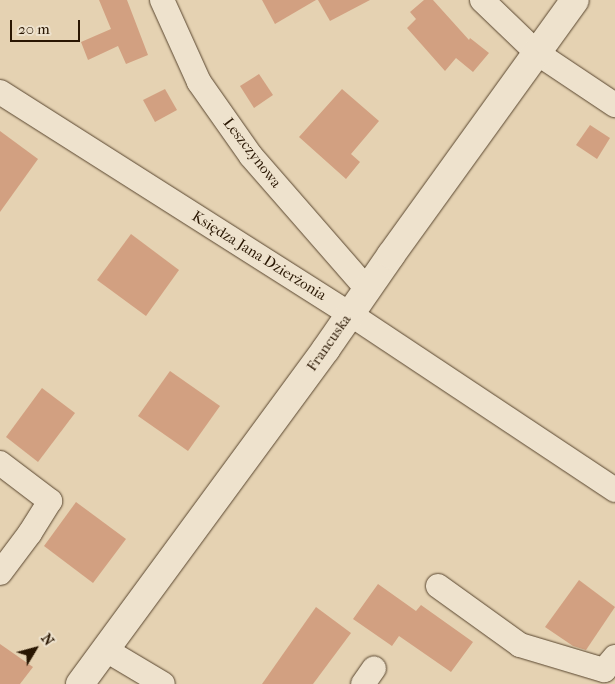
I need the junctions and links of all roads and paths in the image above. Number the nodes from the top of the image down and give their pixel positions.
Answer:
1 (162, 0) edge
2 (482, 0) edge
3 (575, 0) edge
4 (537, 53) junction
5 (0, 92) edge
6 (615, 105) edge
7 (367, 290) junction
8 (350, 314) junction
9 (0, 463) edge
10 (615, 490) edge
11 (0, 573) edge
12 (438, 586) dead end
13 (106, 650) junction
14 (615, 657) edge
15 (80, 684) edge
16 (163, 684) edge

1 - 7 street, Leszczynowa
2 - 4 street
3 - 4 street, Francuska
4 - 6 street
4 - 7 street, Francuska
5 - 8 street, Księdza Jana Dzierżonia
7 - 8 street, Francuska
8 - 10 street, Księdza Jana Dzierżonia
8 - 13 street, Francuska
9 - 11 street
12 - 14 street
13 - 15 street, Francuska
13 - 16 street

